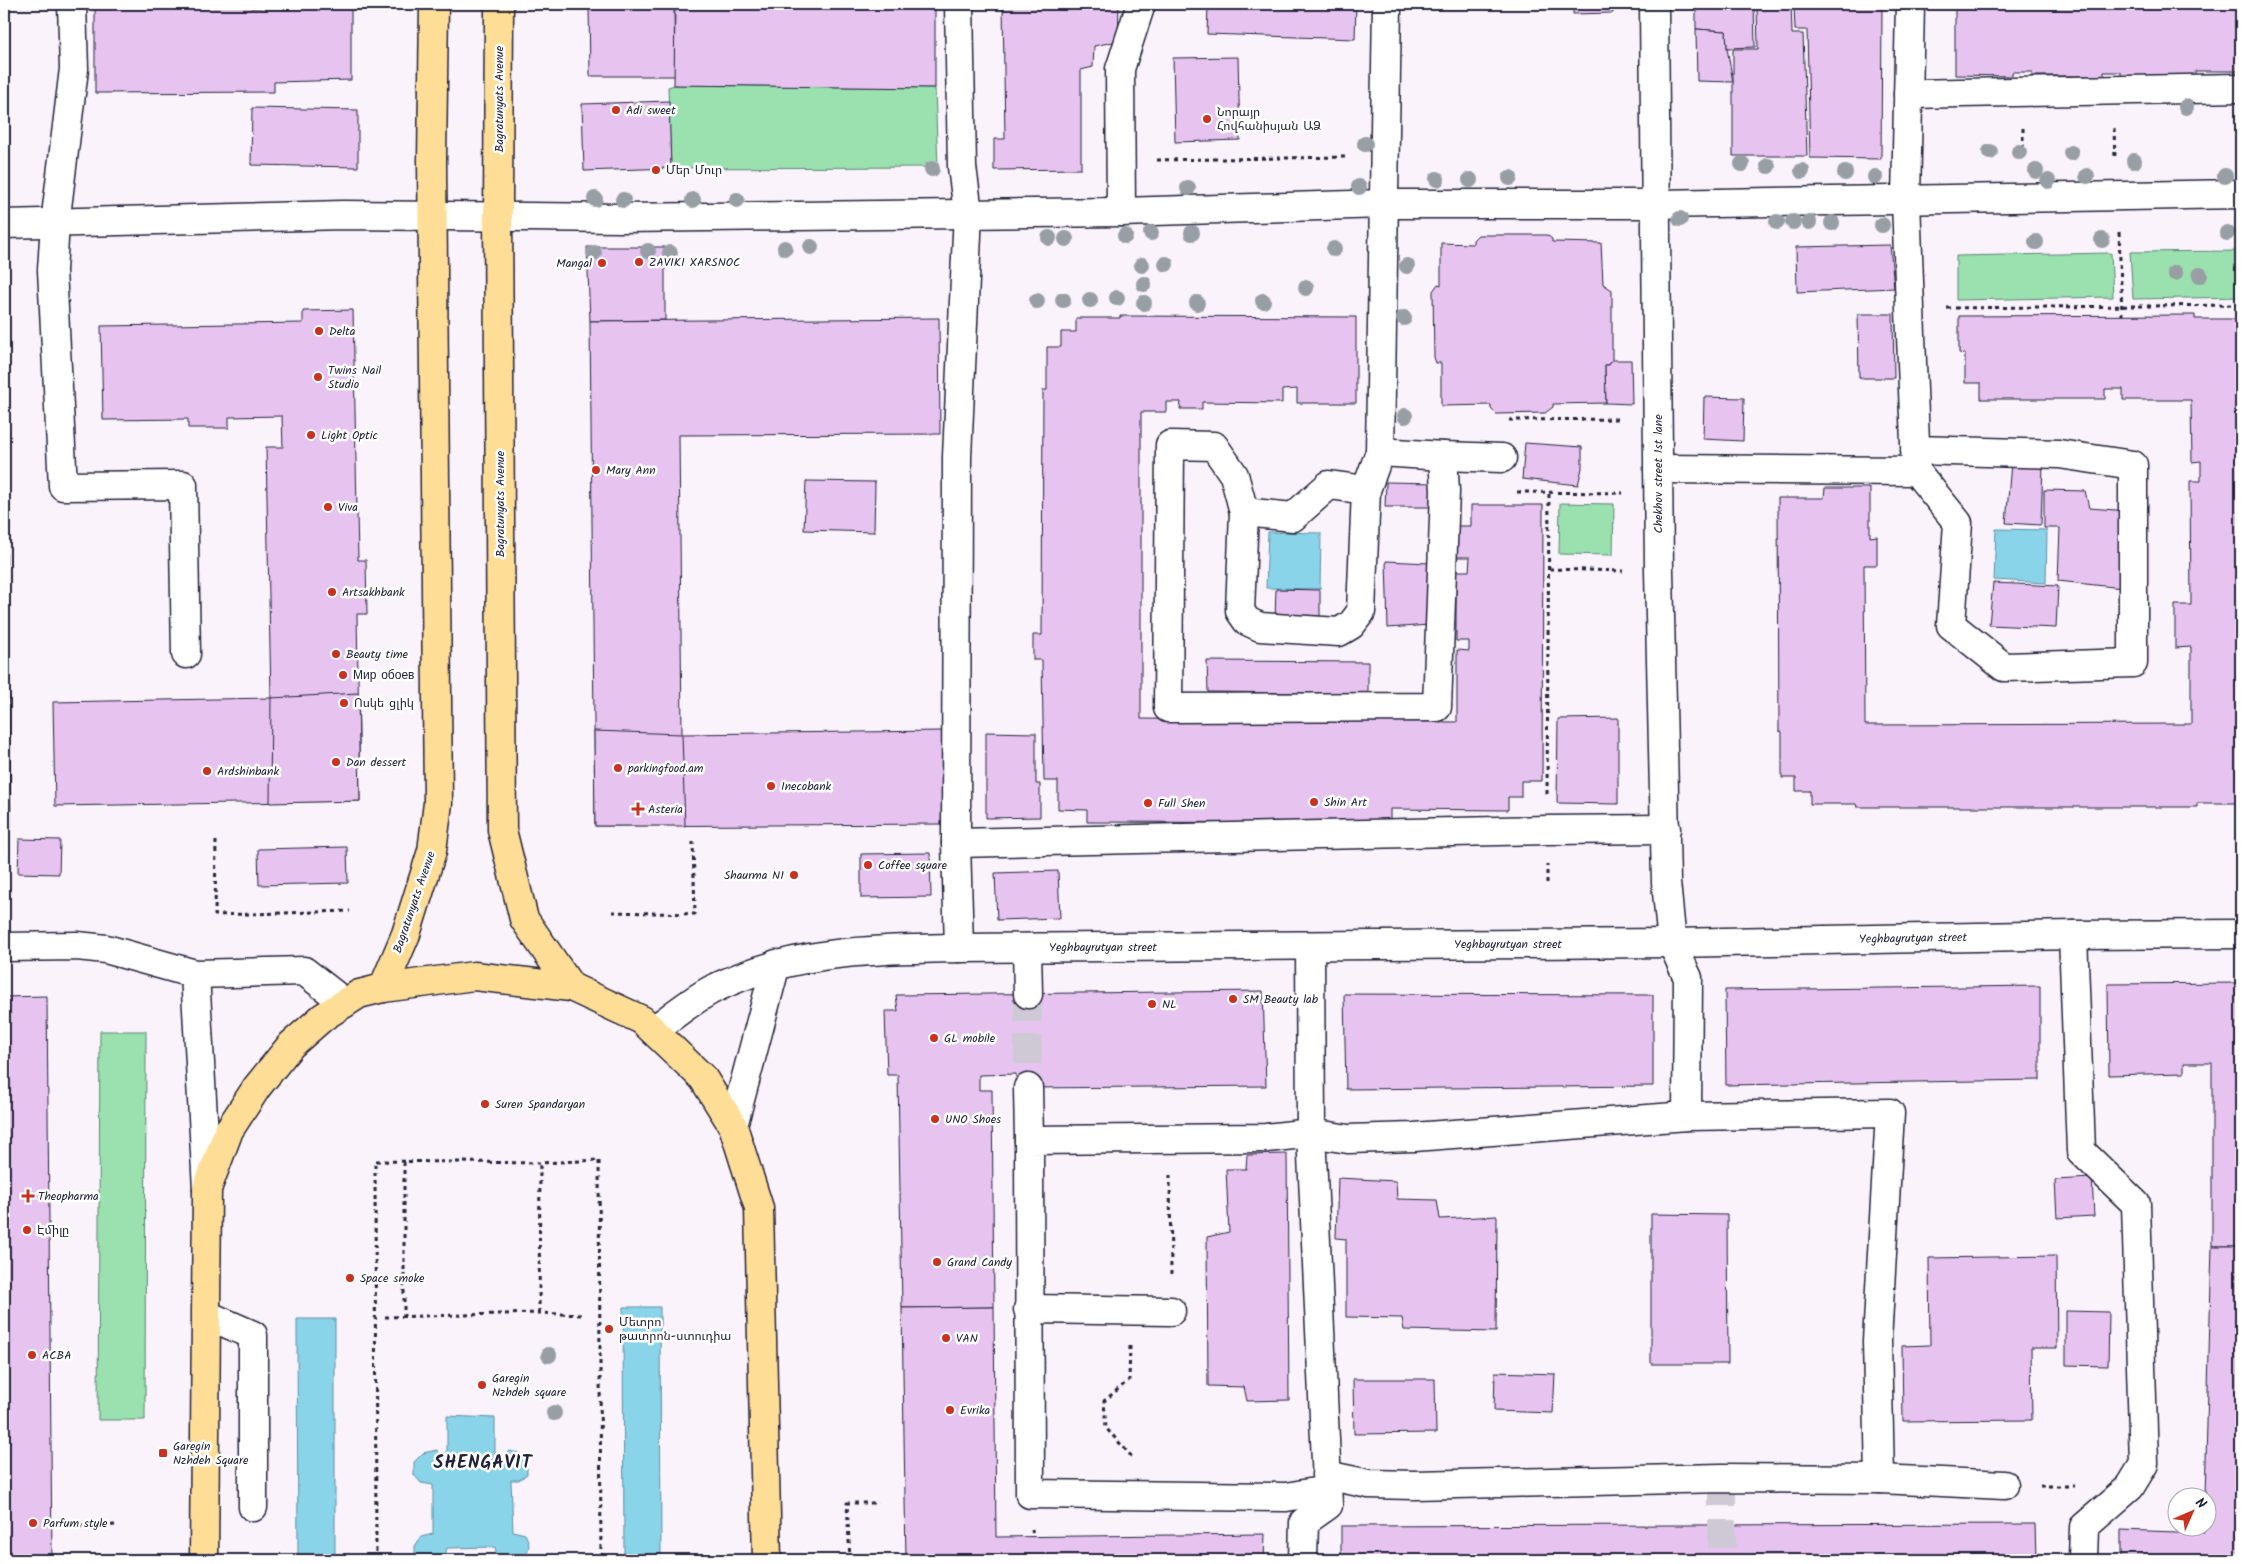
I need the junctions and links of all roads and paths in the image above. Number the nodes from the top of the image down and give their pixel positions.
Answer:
1 (72, 4) edge
2 (434, 4) edge
3 (499, 4) edge
4 (959, 4) edge
5 (1141, 4) edge
6 (1387, 4) edge
7 (1654, 4) edge
8 (1910, 4) edge
9 (2241, 88) edge
10 (1908, 94) junction
11 (1384, 168) junction
12 (1120, 178) junction
13 (2241, 194) edge
14 (1906, 200) junction
15 (1384, 204) junction
16 (1657, 204) junction
17 (968, 212) junction
18 (1121, 212) junction
19 (432, 215) junction
20 (498, 216) junction
21 (4, 224) edge
22 (55, 224) junction
23 (2241, 305) edge
24 (1909, 308) junction
25 (1658, 418) junction
26 (1506, 420) dead end
27 (1380, 452) junction
28 (1443, 456) junction
29 (1502, 458) dead end
30 (1916, 461) junction
31 (1658, 481) junction
32 (1366, 490) junction
33 (1511, 492) dead end
34 (1549, 492) junction
35 (1244, 512) junction
36 (1549, 570) junction
37 (1659, 571) junction
38 (186, 654) dead end
39 (1666, 829) junction
40 (1547, 830) junction
41 (216, 841) dead end
42 (693, 842) dead end
43 (956, 843) junction
44 (1547, 883) dead end
45 (350, 912) dead end
46 (612, 912) dead end
47 (2073, 934) junction
48 (2241, 934) edge
49 (1672, 943) junction
50 (1310, 946) junction
51 (4, 947) edge
52 (960, 948) junction
53 (1027, 948) junction
54 (776, 964) junction
55 (195, 974) junction
56 (571, 987) junction
57 (382, 988) junction
58 (1028, 994) tunnel mouth
59 (345, 1003) junction
60 (654, 1030) junction
61 (1028, 1088) tunnel mouth
62 (1686, 1116) junction
63 (733, 1126) junction
64 (1311, 1133) junction
65 (1029, 1140) junction
66 (1170, 1140) junction
67 (404, 1162) junction
68 (540, 1163) junction
69 (207, 1189) junction
70 (1028, 1309) junction
71 (1131, 1310) junction
72 (1171, 1311) joint
73 (539, 1313) junction
74 (207, 1315) junction
75 (581, 1315) dead end
76 (385, 1316) dead end
77 (404, 1316) junction
78 (1880, 1479) junction
79 (1327, 1482) junction
80 (2004, 1485) joint
81 (2130, 1487) junction
82 (1140, 1494) junction
83 (878, 1503) dead end
84 (253, 1507) dead end
85 (116, 1525) dead end
86 (80, 1526) dead end
87 (204, 1560) edge
88 (376, 1560) edge
89 (600, 1560) edge
90 (767, 1560) edge
91 (850, 1560) edge
92 (1303, 1560) edge
93 (2083, 1560) edge

1 - 22 street
2 - 19 main road, Bagratunyats Avenue
3 - 20 main road, Bagratunyats Avenue
4 - 17 street
5 - 12 street
6 - 11 street
7 - 16 street, Chekhov street 1st lane
8 - 10 street
9 - 10 street
10 - 14 street
11 - 12 path
11 - 15 street
12 - 18 street
13 - 14 street
14 - 16 street
14 - 24 street
15 - 16 street
15 - 18 street
15 - 27 street
16 - 25 street, Chekhov street 1st lane
17 - 18 street
17 - 20 street
17 - 43 street
19 - 20 street
19 - 22 street
19 - 57 main road, Bagratunyats Avenue
20 - 56 main road, Bagratunyats Avenue
21 - 22 street
22 - 38 street
23 - 24 path
24 - 30 street
25 - 26 path
25 - 31 street, Chekhov street 1st lane
27 - 28 street
27 - 32 street
28 - 29 street
28 - 35 street
30 - 30 street
30 - 31 street
31 - 34 path
31 - 37 street, Chekhov street 1st lane
32 - 35 street
32 - 35 street
33 - 34 path
34 - 36 path
36 - 37 path
36 - 40 path
37 - 39 street, Chekhov street 1st lane
39 - 40 street
39 - 49 street, Chekhov street 1st lane
40 - 43 street
40 - 44 path
41 - 45 path
42 - 46 path
43 - 52 street
47 - 48 street, Yeghbayrutyan street
47 - 49 street, Yeghbayrutyan street
47 - 81 street
49 - 50 street, Yeghbayrutyan street
49 - 62 street, Chekhov street 1st lane
50 - 53 street, Yeghbayrutyan street
50 - 64 street
51 - 55 street
52 - 53 street, Yeghbayrutyan street
52 - 54 street, Yeghbayrutyan street
53 - 58 street
54 - 60 street, Yeghbayrutyan street
54 - 63 street
55 - 59 street
55 - 69 street
56 - 57 main road
56 - 60 main road
57 - 59 main road
59 - 69 main road
60 - 63 main road
61 - 65 street
62 - 64 street
62 - 78 street
63 - 90 main road
64 - 66 street
64 - 79 street
65 - 66 street
65 - 70 street
66 - 72 path
67 - 68 path
67 - 77 path
67 - 88 path
68 - 73 path
68 - 89 path
69 - 74 main road
70 - 71 street
70 - 82 street
71 - 72 street
71 - 82 path
73 - 75 path
73 - 77 path
74 - 84 street
74 - 87 main road
76 - 77 path
78 - 79 street
78 - 80 street
79 - 82 street
79 - 92 street
80 - 81 path
81 - 93 street
83 - 91 path
85 - 86 path

